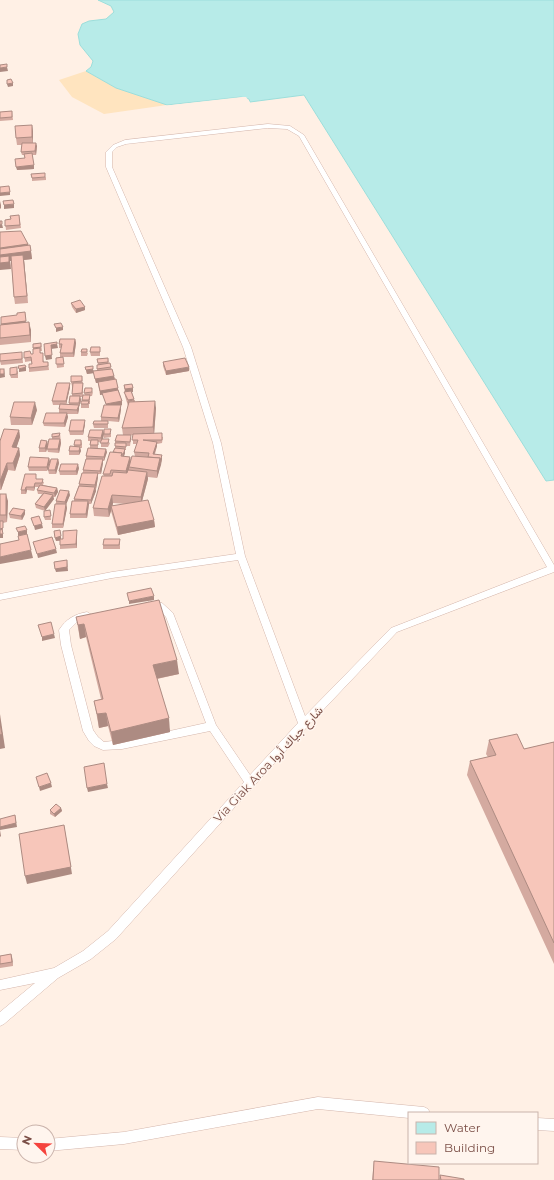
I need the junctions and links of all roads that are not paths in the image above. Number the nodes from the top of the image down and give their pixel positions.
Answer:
1 (241, 556) junction
2 (553, 568) edge
3 (0, 596) edge
4 (137, 605) edge
5 (98, 613) edge
6 (303, 724) junction
7 (212, 726) junction
8 (250, 783) junction
9 (56, 973) junction
10 (0, 985) edge
11 (0, 1020) edge
12 (413, 1112) edge
13 (538, 1124) edge
14 (554, 1125) edge
15 (0, 1143) edge
16 (16, 1144) edge
17 (56, 1144) edge

1 - 2 lane
1 - 3 lane
1 - 6 lane
2 - 6 lane, Via Giak Aroa شارع جياك أروا
4 - 7 lane
5 - 7 lane
6 - 8 lane, Via Giak Aroa شارع جياك أروا
7 - 8 lane
8 - 9 lane, Via Giak Aroa شارع جياك أروا
9 - 10 lane, Via Giak Aroa شارع جياك أروا
9 - 11 lane
12 - 17 lane
13 - 14 lane
15 - 16 lane

